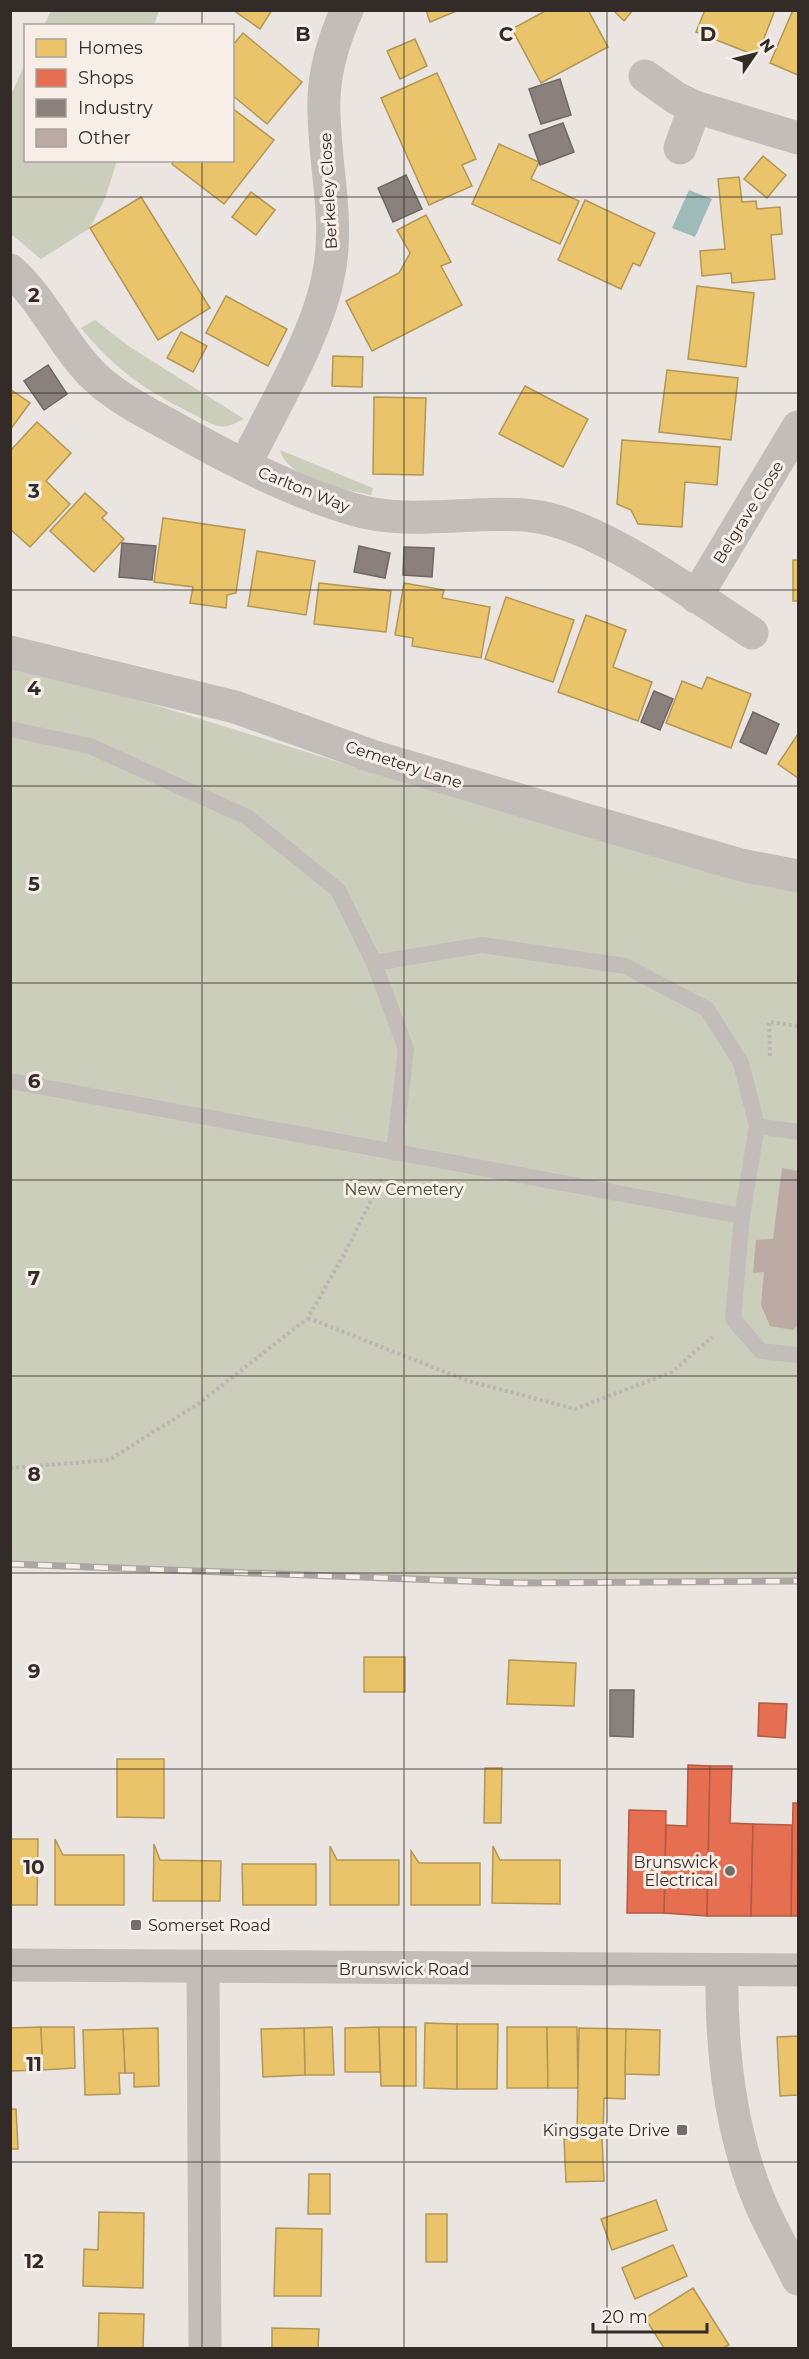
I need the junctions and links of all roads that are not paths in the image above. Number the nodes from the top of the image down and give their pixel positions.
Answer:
1 (347, 10) edge
2 (645, 76) dead end
3 (695, 107) junction
4 (798, 138) edge
5 (680, 148) dead end
6 (10, 270) edge
7 (798, 427) edge
8 (245, 465) junction
9 (696, 597) junction
10 (752, 633) dead end
11 (10, 652) edge
12 (10, 729) edge
13 (798, 876) edge
14 (374, 963) junction
15 (10, 1081) edge
16 (757, 1126) junction
17 (798, 1132) edge
18 (394, 1153) junction
19 (742, 1216) junction
20 (798, 1355) edge
21 (10, 1965) edge
22 (203, 1968) junction
23 (798, 1970) edge
24 (722, 1971) junction
25 (798, 2279) edge
26 (205, 2349) edge

1 - 8 street, Berkeley Close
2 - 3 street
3 - 4 street
3 - 5 street
6 - 8 street, Carlton Way
7 - 9 street, Belgrave Close
8 - 9 street, Carlton Way
9 - 10 street, Carlton Way
11 - 13 street, Cemetery Lane
12 - 14 lane
14 - 16 lane
14 - 18 lane
15 - 18 lane
16 - 17 lane
16 - 19 lane
18 - 19 lane
19 - 20 lane
21 - 22 street, Brunswick Road
22 - 24 street, Brunswick Road
22 - 26 street
23 - 24 street, Brunswick Road
24 - 25 street

